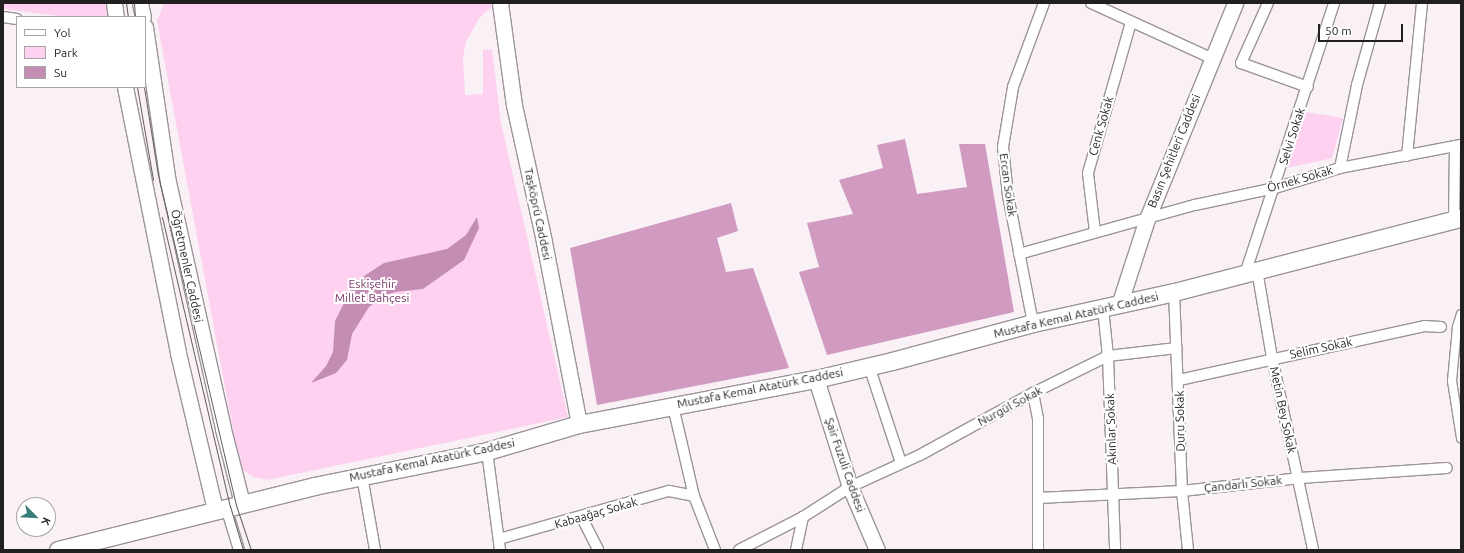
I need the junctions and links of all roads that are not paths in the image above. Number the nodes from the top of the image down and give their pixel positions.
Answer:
1 (114, 3) edge
2 (140, 3) edge
3 (500, 3) edge
4 (1044, 3) edge
5 (1091, 3) edge
6 (1236, 3) edge
7 (1268, 3) edge
8 (1334, 3) edge
9 (1380, 3) edge
10 (1422, 3) edge
11 (116, 16) edge
12 (143, 16) edge
13 (3, 17) edge
14 (16, 19) edge
15 (1132, 22) junction
16 (146, 34) edge
17 (1211, 58) junction
18 (1308, 87) junction
19 (125, 88) edge
20 (1459, 144) edge
21 (1407, 156) junction
22 (1340, 168) junction
23 (1275, 188) junction
24 (1148, 218) junction
25 (1457, 219) edge
26 (1095, 232) junction
27 (1019, 254) junction
28 (1252, 269) junction
29 (1174, 292) junction
30 (1120, 302) junction
31 (1102, 308) junction
32 (1461, 314) edge
33 (1033, 323) junction
34 (1441, 327) dead end
35 (1459, 328) edge
36 (1177, 348) junction
37 (1108, 356) junction
38 (1272, 358) junction
39 (869, 366) junction
40 (816, 379) junction
41 (1179, 380) junction
42 (1032, 393) junction
43 (673, 406) junction
44 (579, 424) junction
45 (1461, 438) edge
46 (487, 451) junction
47 (901, 463) junction
48 (1447, 468) dead end
49 (362, 476) junction
50 (1297, 478) junction
51 (850, 487) junction
52 (1182, 491) junction
53 (1113, 494) junction
54 (694, 496) junction
55 (1038, 498) junction
56 (227, 507) junction
57 (803, 517) junction
58 (582, 518) junction
59 (499, 539) junction
60 (81, 547) edge
61 (58, 550) edge
62 (239, 550) edge
63 (375, 550) edge
64 (500, 550) edge
65 (598, 550) edge
66 (715, 550) edge
67 (739, 550) edge
68 (796, 550) edge
69 (877, 550) edge
70 (1038, 550) edge
71 (1115, 550) edge
72 (1188, 550) edge
73 (1314, 550) edge

1 - 11 main road
2 - 12 main road
3 - 44 main road, Taşköprü Caddesi
4 - 27 street, Ercan Sokak
5 - 15 street
6 - 17 main road, Basın Şehitleri Caddesi
7 - 18 street
8 - 18 street, Selvi Sokak
9 - 22 street
10 - 21 street
13 - 14 street
15 - 17 street
15 - 26 street, Cenk Sokak
16 - 56 main road, Öğretmenler Caddesi
17 - 24 main road, Basın Şehitleri Caddesi
18 - 23 street, Selvi Sokak
19 - 56 main road
20 - 21 street, Örnek Sokak
20 - 25 street, Örnek Sokak
21 - 22 street, Örnek Sokak
22 - 23 street, Örnek Sokak
23 - 24 street, Örnek Sokak
23 - 28 street, Selvi Sokak
24 - 26 street, Örnek Sokak
24 - 30 main road, Basın Şehitleri Caddesi
25 - 28 main road, Mustafa Kemal Atatürk Caddesi
26 - 27 street, Örnek Sokak
27 - 33 street, Ercan Sokak
28 - 29 main road, Mustafa Kemal Atatürk Caddesi
28 - 38 street, Metin Bey Sokak
29 - 30 main road, Mustafa Kemal Atatürk Caddesi
29 - 36 street, Duru Sokak
30 - 31 main road, Mustafa Kemal Atatürk Caddesi
31 - 33 main road, Mustafa Kemal Atatürk Caddesi
31 - 37 street, Akınlar Sokak
32 - 35 street
33 - 39 main road, Mustafa Kemal Atatürk Caddesi
34 - 38 street, Selim Sokak
35 - 45 street
36 - 37 street, Nurgül Sokak
36 - 41 street, Duru Sokak
37 - 42 street, Nurgül Sokak
37 - 53 street, Akınlar Sokak
38 - 41 street, Selim Sokak
38 - 50 street, Metin Bey Sokak
39 - 40 main road, Mustafa Kemal Atatürk Caddesi
39 - 47 street
40 - 43 main road, Mustafa Kemal Atatürk Caddesi
40 - 51 main road, Şair Fuzuli Caddesi
41 - 52 street, Duru Sokak
42 - 47 street, Nurgül Sokak
42 - 55 street
43 - 44 main road, Mustafa Kemal Atatürk Caddesi
43 - 54 street
44 - 46 main road, Mustafa Kemal Atatürk Caddesi
46 - 49 main road, Mustafa Kemal Atatürk Caddesi
46 - 59 street
47 - 51 street, Nurgül Sokak
48 - 50 street, Çandarlı Sokak
49 - 56 main road, Mustafa Kemal Atatürk Caddesi
49 - 63 street
50 - 52 street, Çandarlı Sokak
50 - 73 street, Metin Bey Sokak
51 - 57 street, Nurgül Sokak
51 - 69 main road, Şair Fuzuli Caddesi
52 - 53 street, Çandarlı Sokak
52 - 72 street, Duru Sokak
53 - 55 street, Çandarlı Sokak
53 - 71 street, Akınlar Sokak
54 - 58 street, Kabaağaç Sokak
54 - 66 street
55 - 70 street
56 - 60 main road, Mustafa Kemal Atatürk Caddesi
56 - 62 street
57 - 67 street, Nurgül Sokak
57 - 68 street
58 - 59 street, Kabaağaç Sokak
58 - 65 street
59 - 64 street
60 - 61 main road, Mustafa Kemal Atatürk Caddesi

